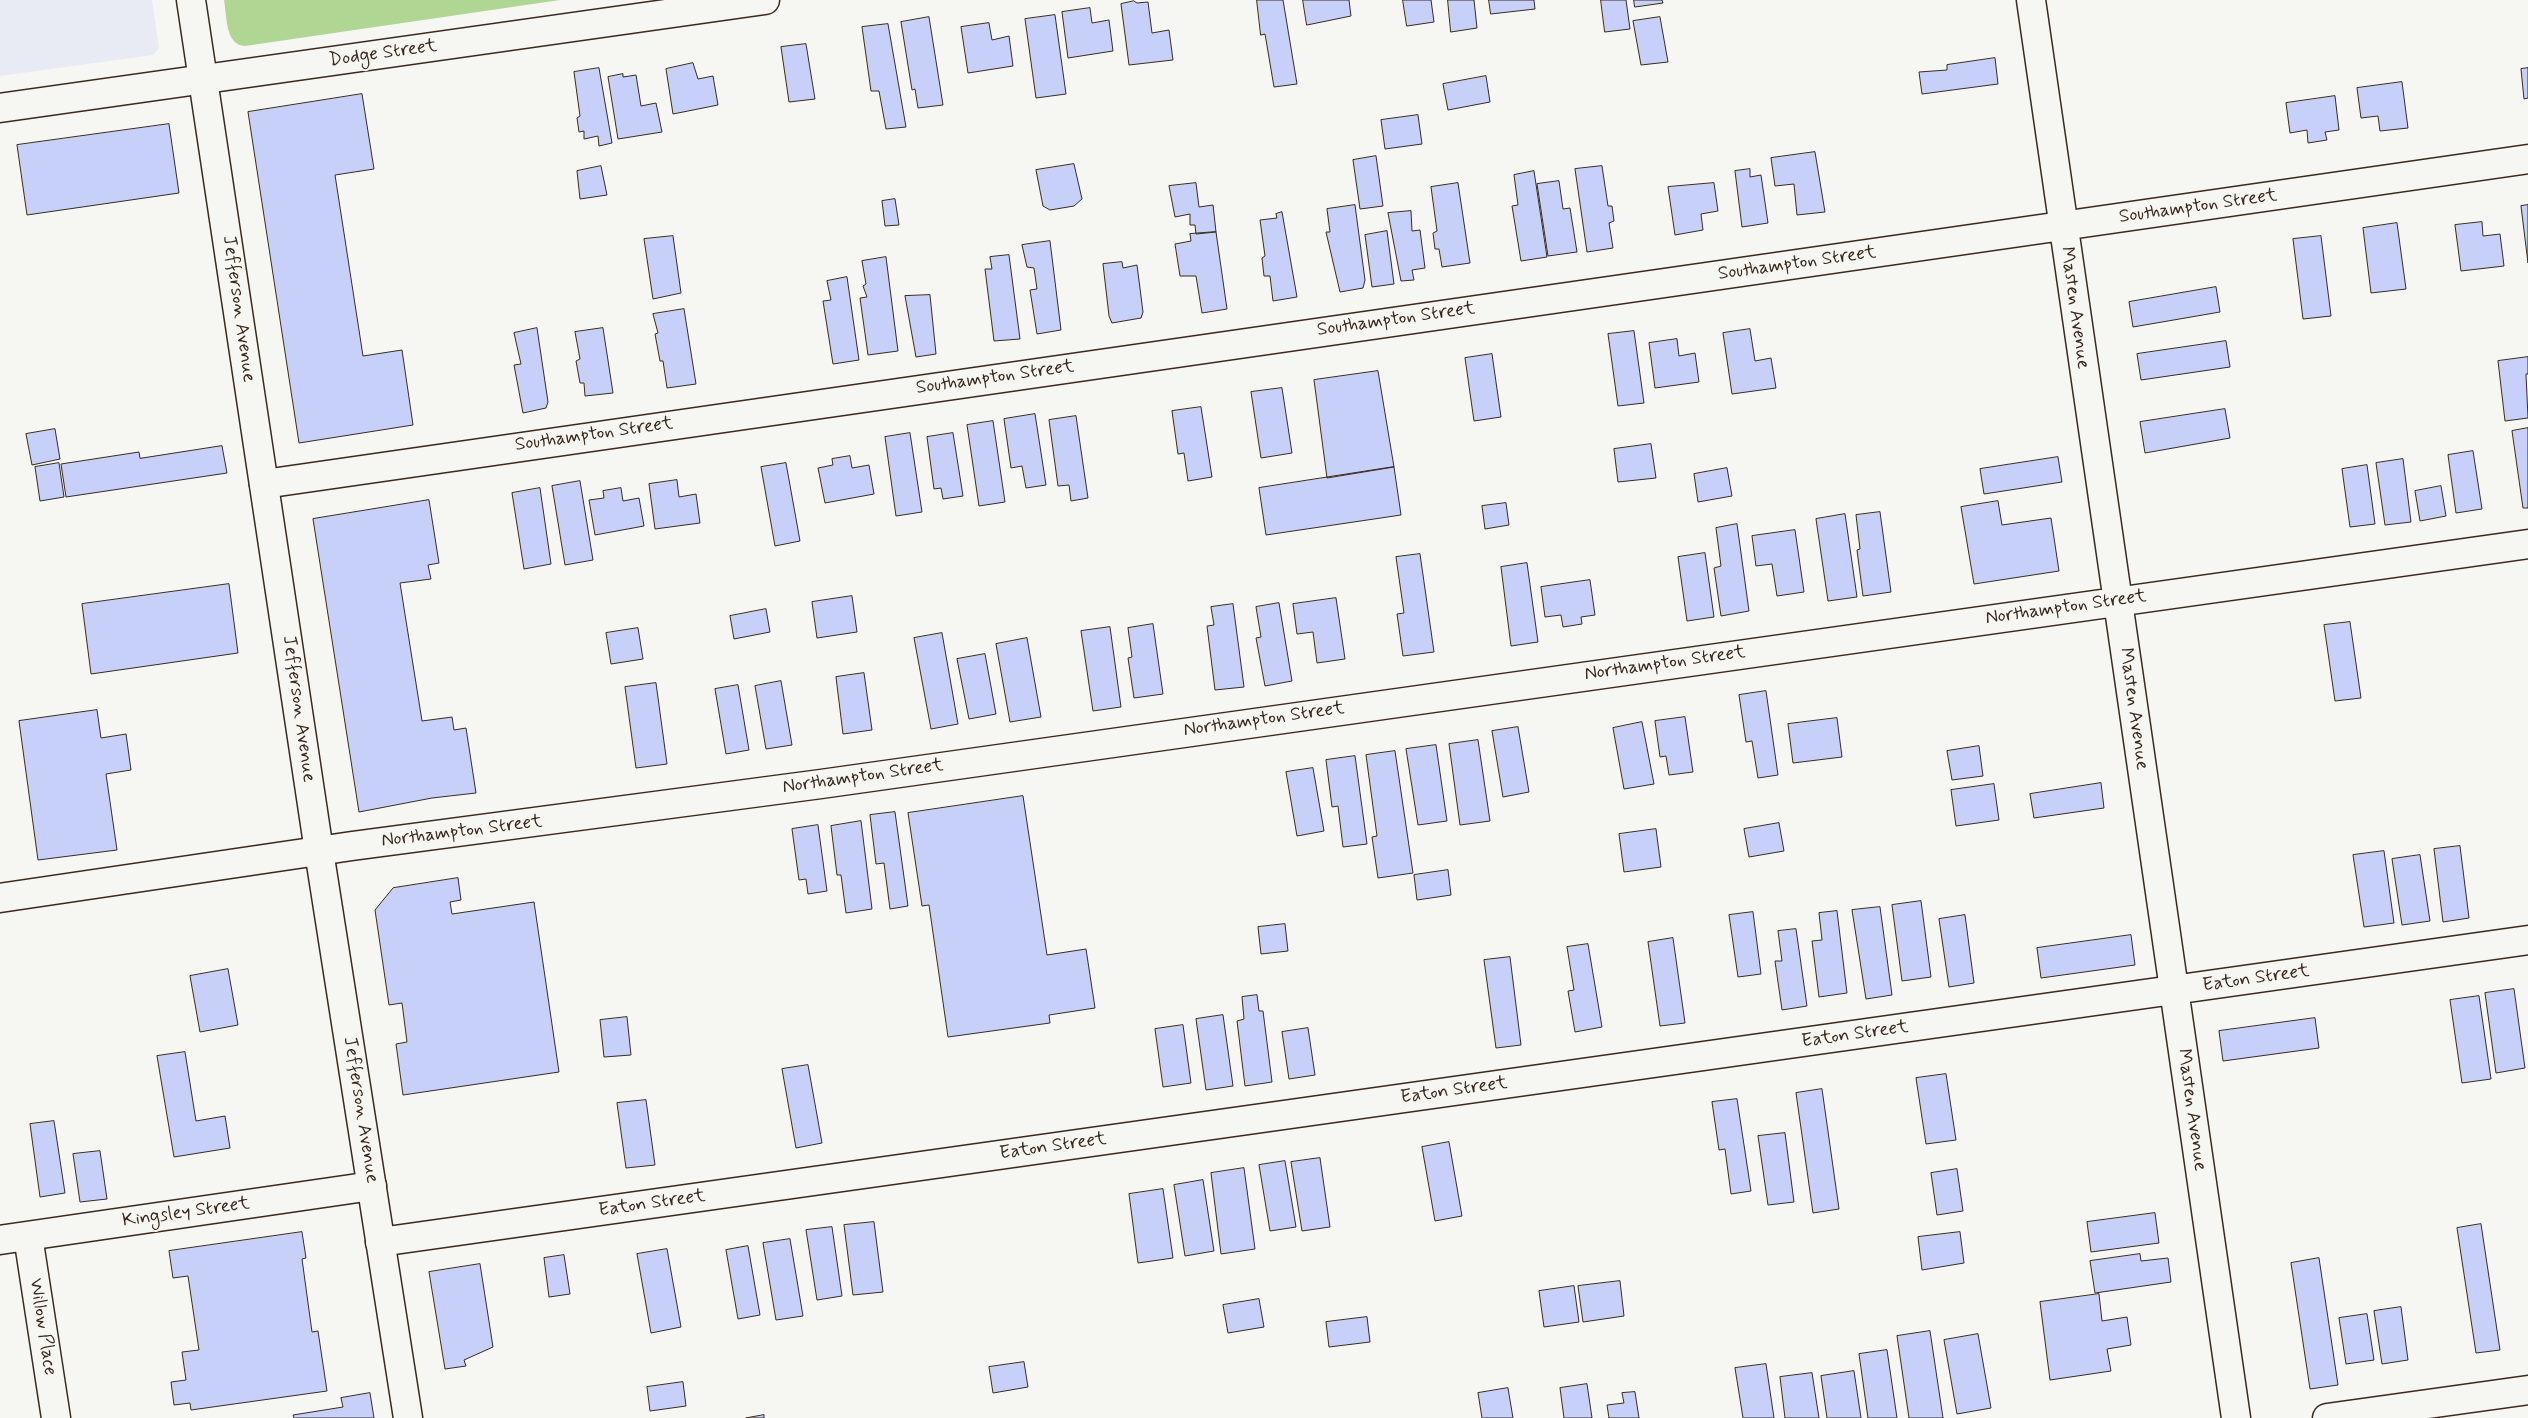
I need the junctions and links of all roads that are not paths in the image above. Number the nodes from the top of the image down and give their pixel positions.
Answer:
1 (191, 0) edge
2 (766, 0) edge
3 (2031, 0) edge
4 (204, 79) junction
5 (0, 108) edge
6 (2528, 159) edge
7 (2062, 226) junction
8 (264, 484) junction
9 (2528, 544) edge
10 (2117, 602) junction
11 (319, 851) junction
12 (0, 898) edge
13 (2528, 940) edge
14 (2173, 990) junction
15 (372, 1186) junction
16 (28, 1236) junction
17 (0, 1240) edge
18 (380, 1242) junction
19 (2528, 1390) edge
20 (56, 1418) edge
21 (408, 1418) edge
22 (2236, 1418) edge
23 (2327, 1418) edge

1 - 4 street, Jefferson Avenue
2 - 4 street, Dodge Street
3 - 7 street, Masten Avenue
4 - 5 street, Dodge Street
4 - 8 street, Jefferson Avenue
6 - 7 street, Southampton Street
7 - 8 street, Southampton Street
7 - 10 street, Masten Avenue
8 - 11 street, Jefferson Avenue
9 - 10 street, Northampton Street
10 - 11 street, Northampton Street
10 - 14 street, Masten Avenue
11 - 12 street, Northampton Street
11 - 15 street, Jefferson Avenue
13 - 14 street, Eaton Street
14 - 18 street, Eaton Street
14 - 22 street, Masten Avenue
15 - 16 street, Kingsley Street
15 - 18 street, Jefferson Avenue
16 - 17 street, Kingsley Street
16 - 20 street, Willow Place
18 - 21 street, Jefferson Avenue
19 - 23 street

